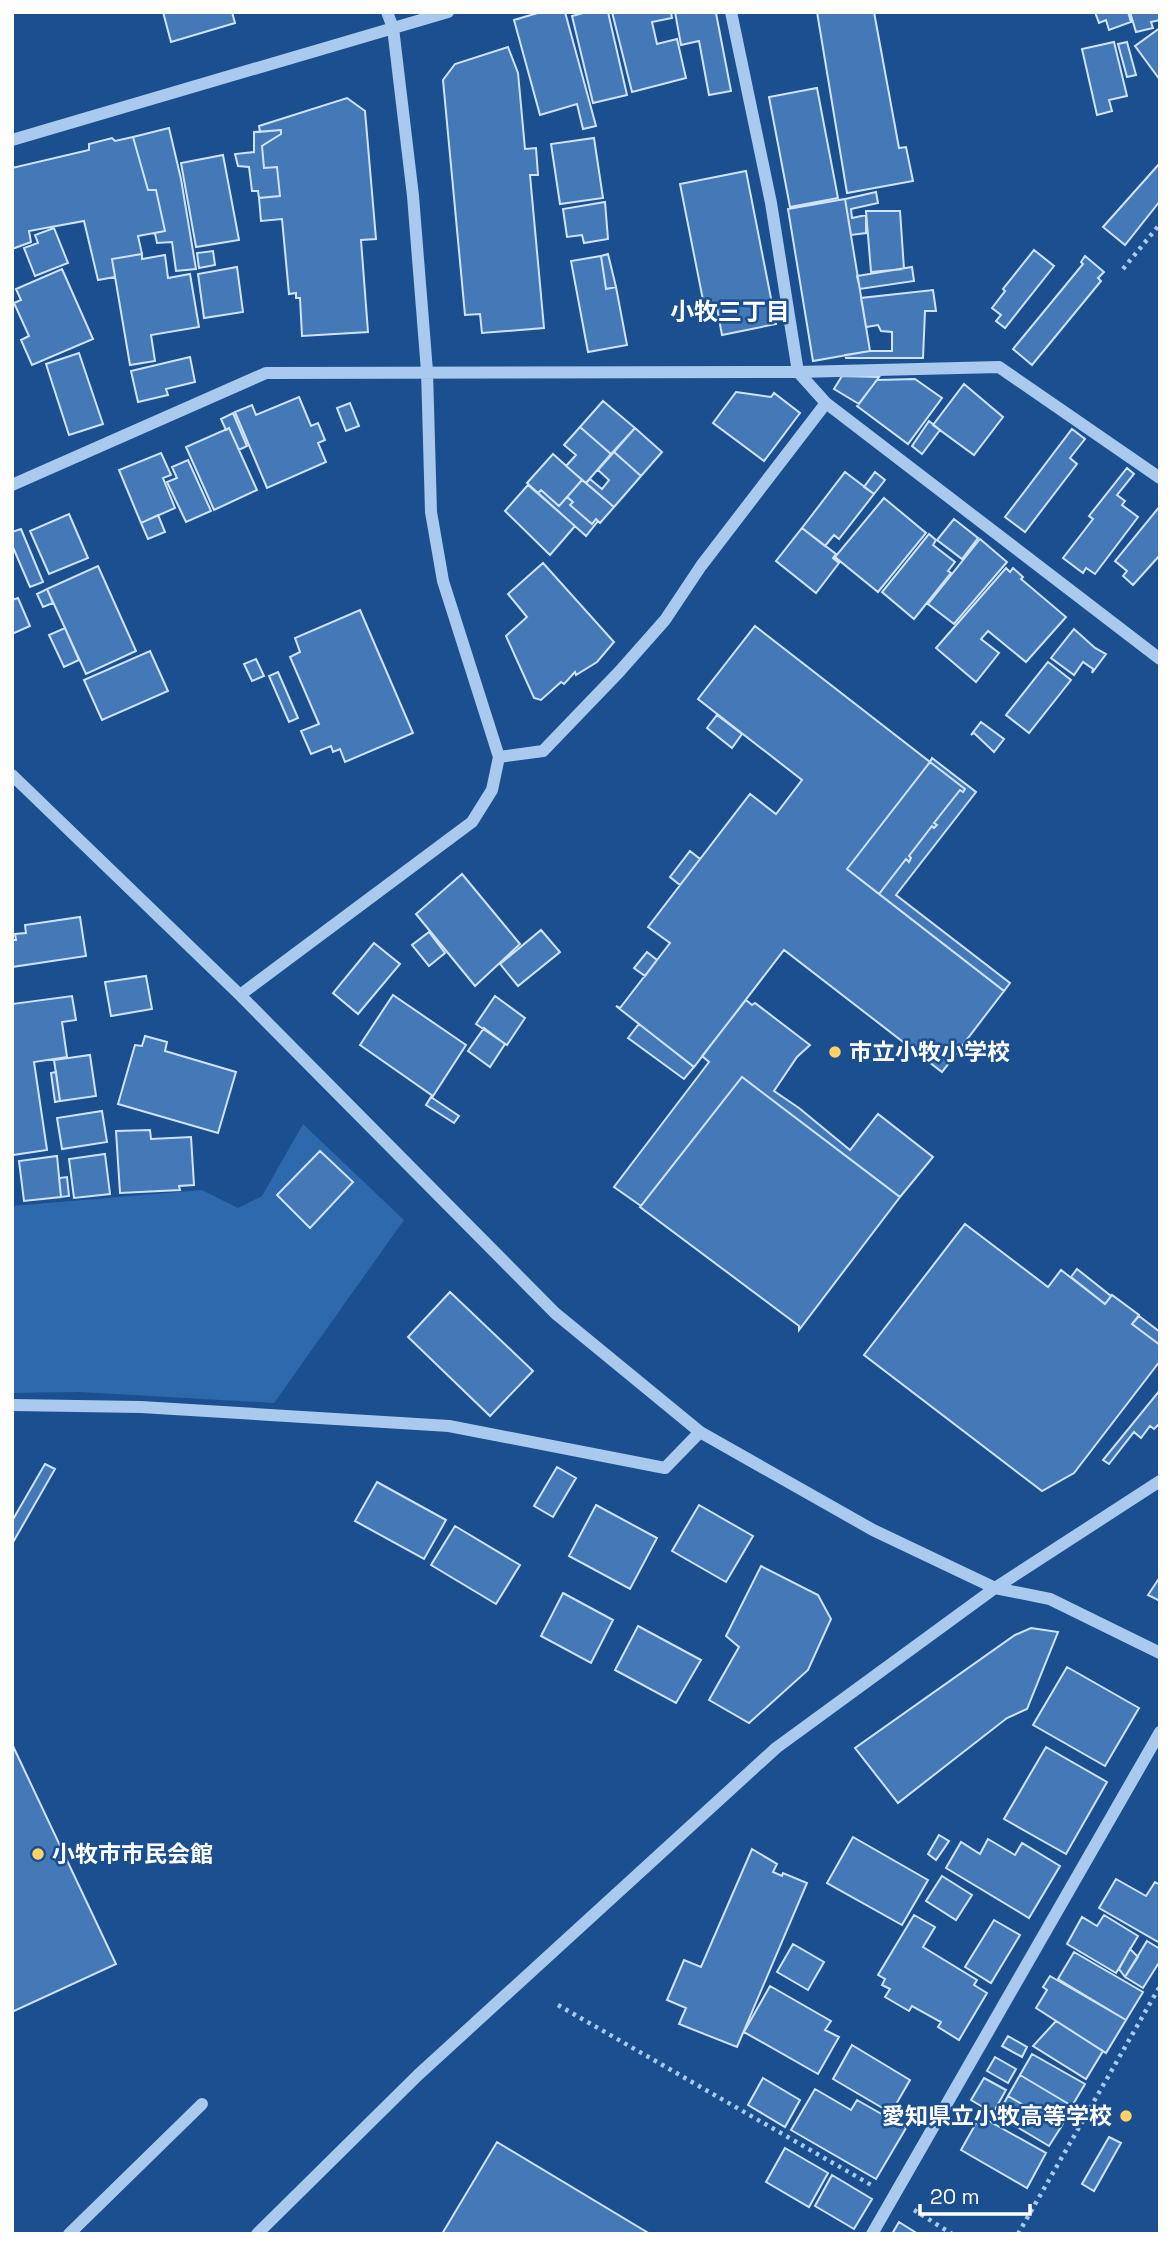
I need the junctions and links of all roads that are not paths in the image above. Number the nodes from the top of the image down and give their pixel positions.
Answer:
1 (387, 12) edge
2 (449, 12) edge
3 (731, 12) edge
4 (393, 28) junction
5 (12, 140) edge
6 (427, 371) junction
7 (798, 372) junction
8 (826, 403) junction
9 (1160, 478) edge
10 (12, 485) edge
11 (1160, 659) edge
12 (499, 757) junction
13 (12, 775) edge
14 (240, 995) junction
15 (12, 1405) edge
16 (700, 1432) junction
17 (1160, 1481) edge
18 (995, 1588) junction
19 (1160, 1653) edge
20 (1160, 1732) edge
21 (202, 2104) dead end
22 (69, 2234) edge
23 (257, 2234) edge
24 (872, 2234) edge

1 - 4 street
2 - 4 street
3 - 7 street
4 - 5 street
4 - 6 street
6 - 7 street
6 - 10 street
6 - 12 street
7 - 8 street
7 - 9 street
8 - 11 street
8 - 12 street
12 - 14 street
13 - 14 street
14 - 16 street
15 - 16 street
16 - 18 street
17 - 18 street
18 - 19 street
18 - 23 street
20 - 24 street
21 - 22 street

